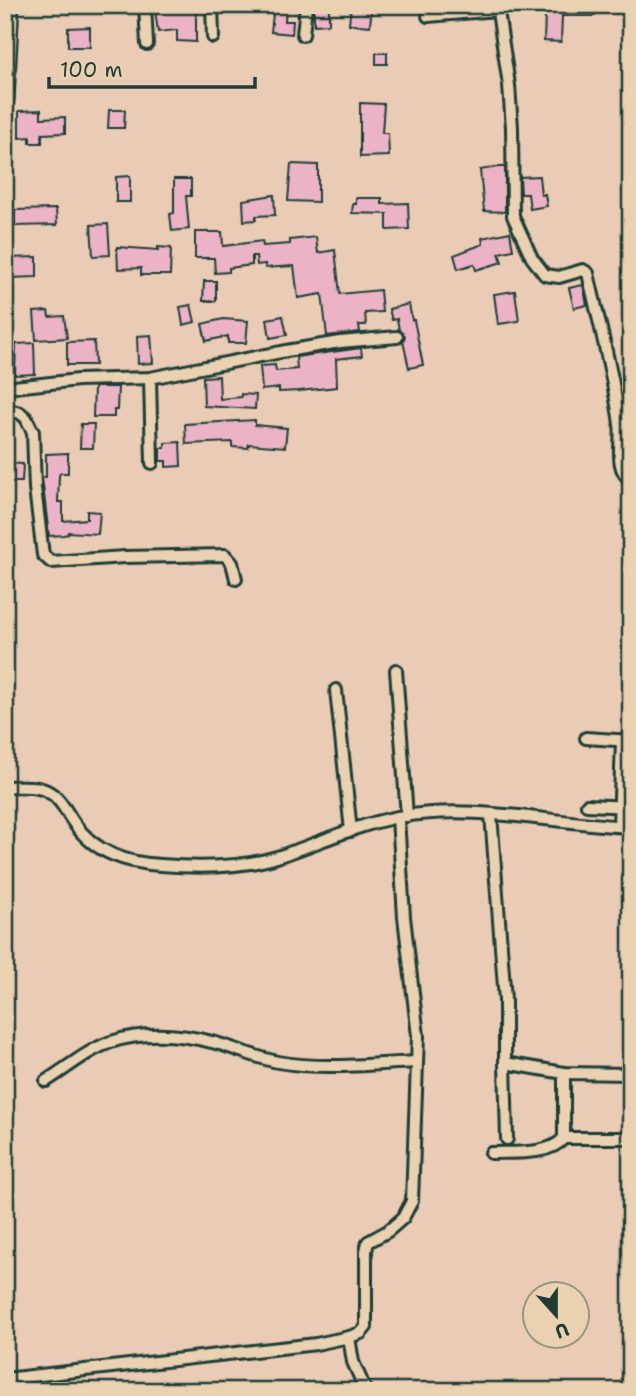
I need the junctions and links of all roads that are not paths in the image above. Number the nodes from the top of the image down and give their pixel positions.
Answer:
1 (10, 5) edge
2 (145, 5) edge
3 (212, 5) edge
4 (306, 5) edge
5 (497, 8) edge
6 (428, 16) dead end
7 (303, 35) dead end
8 (213, 37) dead end
9 (147, 44) dead end
10 (5, 100) edge
11 (397, 337) dead end
12 (150, 378) junction
13 (5, 388) edge
14 (5, 410) edge
15 (152, 463) dead end
16 (631, 480) edge
17 (236, 579) dead end
18 (396, 670) dead end
19 (336, 690) dead end
20 (586, 738) dead end
21 (626, 741) edge
22 (5, 787) edge
23 (587, 805) dead end
24 (625, 807) edge
25 (491, 814) junction
26 (403, 817) junction
27 (619, 826) junction
28 (631, 827) edge
29 (351, 831) junction
30 (417, 1062) junction
31 (505, 1063) junction
32 (564, 1073) junction
33 (631, 1074) edge
34 (47, 1081) dead end
35 (564, 1138) junction
36 (631, 1138) edge
37 (507, 1139) dead end
38 (491, 1153) dead end
39 (349, 1337) junction
40 (5, 1379) edge
41 (366, 1391) edge

1 - 10 street
2 - 9 street
3 - 8 street
4 - 7 street
5 - 6 street
5 - 16 street
11 - 12 street
12 - 13 street
12 - 15 street
14 - 17 street
18 - 26 street
19 - 29 street
20 - 21 street
21 - 24 street
22 - 29 street
23 - 24 street
24 - 27 street
25 - 26 street
25 - 27 street
25 - 31 street
26 - 29 street
26 - 30 street
27 - 28 street
30 - 34 street
30 - 39 street
31 - 32 street
31 - 37 street
32 - 33 street
32 - 35 street
35 - 36 street
35 - 38 street
39 - 40 street
39 - 41 street

